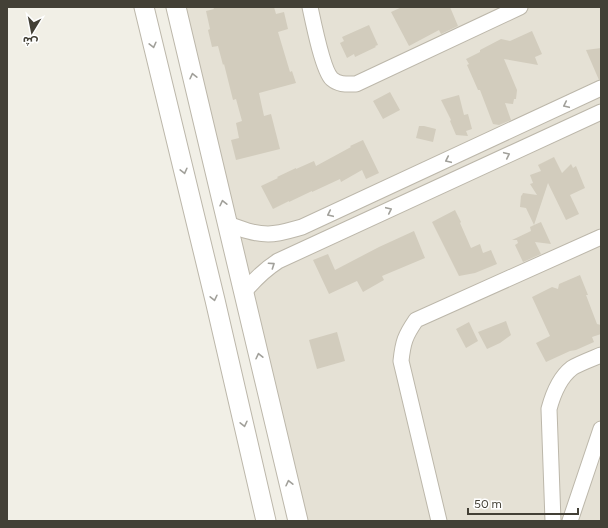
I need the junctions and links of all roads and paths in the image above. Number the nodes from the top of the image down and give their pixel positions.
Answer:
1 (144, 7) edge
2 (176, 7) edge
3 (310, 7) edge
4 (520, 7) edge
5 (601, 88) edge
6 (601, 112) edge
7 (228, 224) junction
8 (282, 233) junction
9 (601, 237) edge
10 (292, 254) junction
11 (244, 292) junction
12 (601, 355) edge
13 (601, 429) edge
14 (266, 521) edge
15 (298, 521) edge
16 (439, 521) edge
17 (553, 521) edge
18 (570, 521) edge

1 -> 14 street
7 -> 2 street
3 - 4 street
5 -> 8 street
10 -> 6 street
7 - 8 street
7 - 11 street
8 - 10 street
9 - 16 street
11 -> 10 street
15 -> 11 street
12 - 17 street
13 - 18 street

